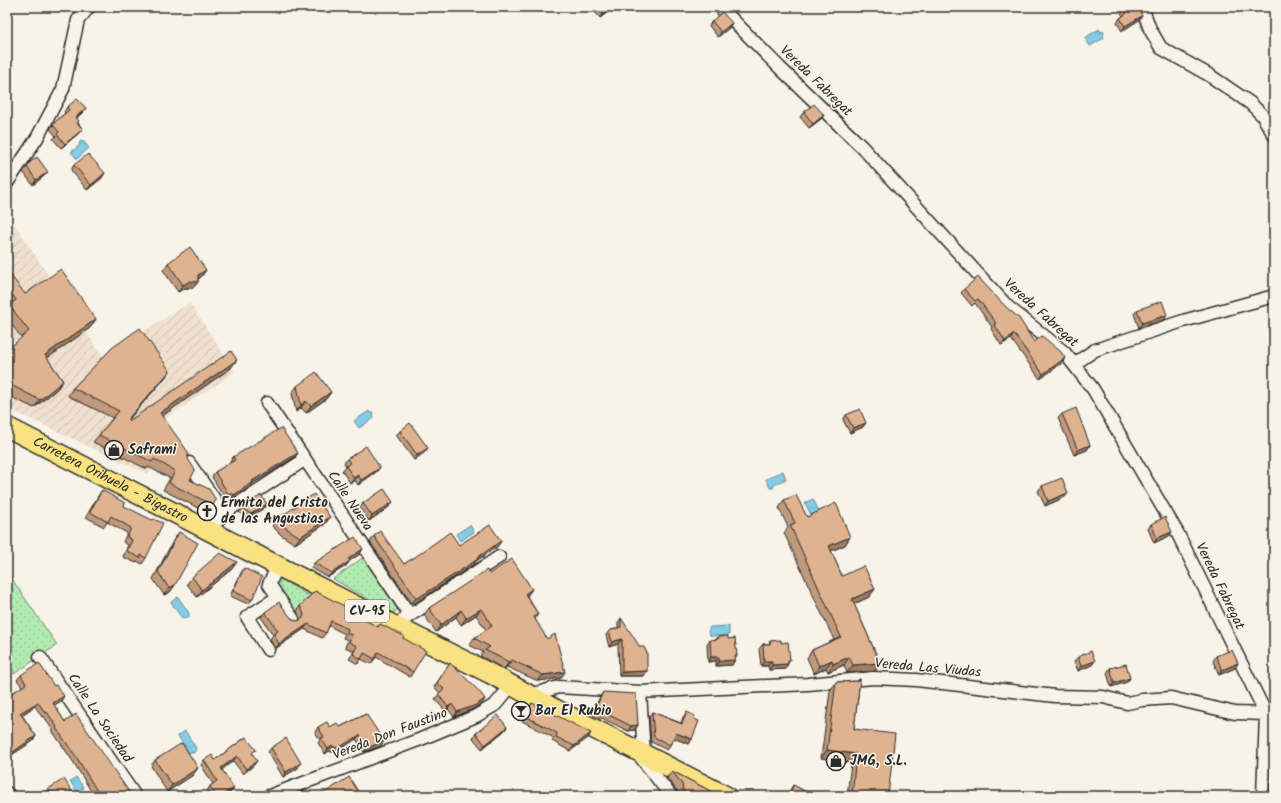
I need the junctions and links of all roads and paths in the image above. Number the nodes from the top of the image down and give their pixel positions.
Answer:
1 (89, 7) edge
2 (720, 7) edge
3 (1142, 7) edge
4 (1274, 135) edge
5 (7, 183) edge
6 (1274, 296) edge
7 (1074, 364) junction
8 (267, 402) dead end
9 (7, 427) edge
10 (304, 460) junction
11 (189, 463) edge
12 (224, 513) junction
13 (210, 531) junction
14 (500, 557) dead end
15 (278, 566) junction
16 (278, 598) junction
17 (293, 619) edge
18 (402, 620) junction
19 (268, 650) dead end
20 (40, 657) dead end
21 (512, 685) junction
22 (640, 692) junction
23 (530, 695) junction
24 (1270, 712) edge
25 (639, 752) junction
26 (7, 793) edge
27 (9, 796) edge
28 (134, 796) edge
29 (269, 796) edge
30 (671, 796) edge
31 (726, 796) edge
32 (1264, 796) edge

1 - 5 street
2 - 7 street, Vereda Fabregat
3 - 4 street
6 - 7 street
7 - 24 street, Vereda Fabregat
8 - 10 street, Calle Nueva
9 - 13 main road, Carretera Orihuela - Bigastro / CV-95
10 - 12 street
10 - 18 street, Calle Nueva
11 - 12 street
12 - 13 street
13 - 15 main road, Carretera Orihuela - Bigastro / CV-95
14 - 18 street
15 - 16 street
15 - 18 main road, Carretera Orihuela - Bigastro / CV-95
16 - 17 street
16 - 19 street
18 - 21 main road, Carretera Orihuela - Bigastro / CV-95
20 - 28 street, Calle La Sociedad
21 - 23 main road, Carretera Orihuela - Bigastro / CV-95
21 - 29 street, Vereda Don Faustino
22 - 23 street, Vereda Las Viudas
22 - 24 street, Vereda Las Viudas
22 - 25 street
23 - 25 main road, Carretera Orihuela - Bigastro / CV-95
24 - 32 street, Vereda Fabregat
25 - 30 street
25 - 31 main road, Carretera Orihuela - Bigastro / CV-95
26 - 27 street

